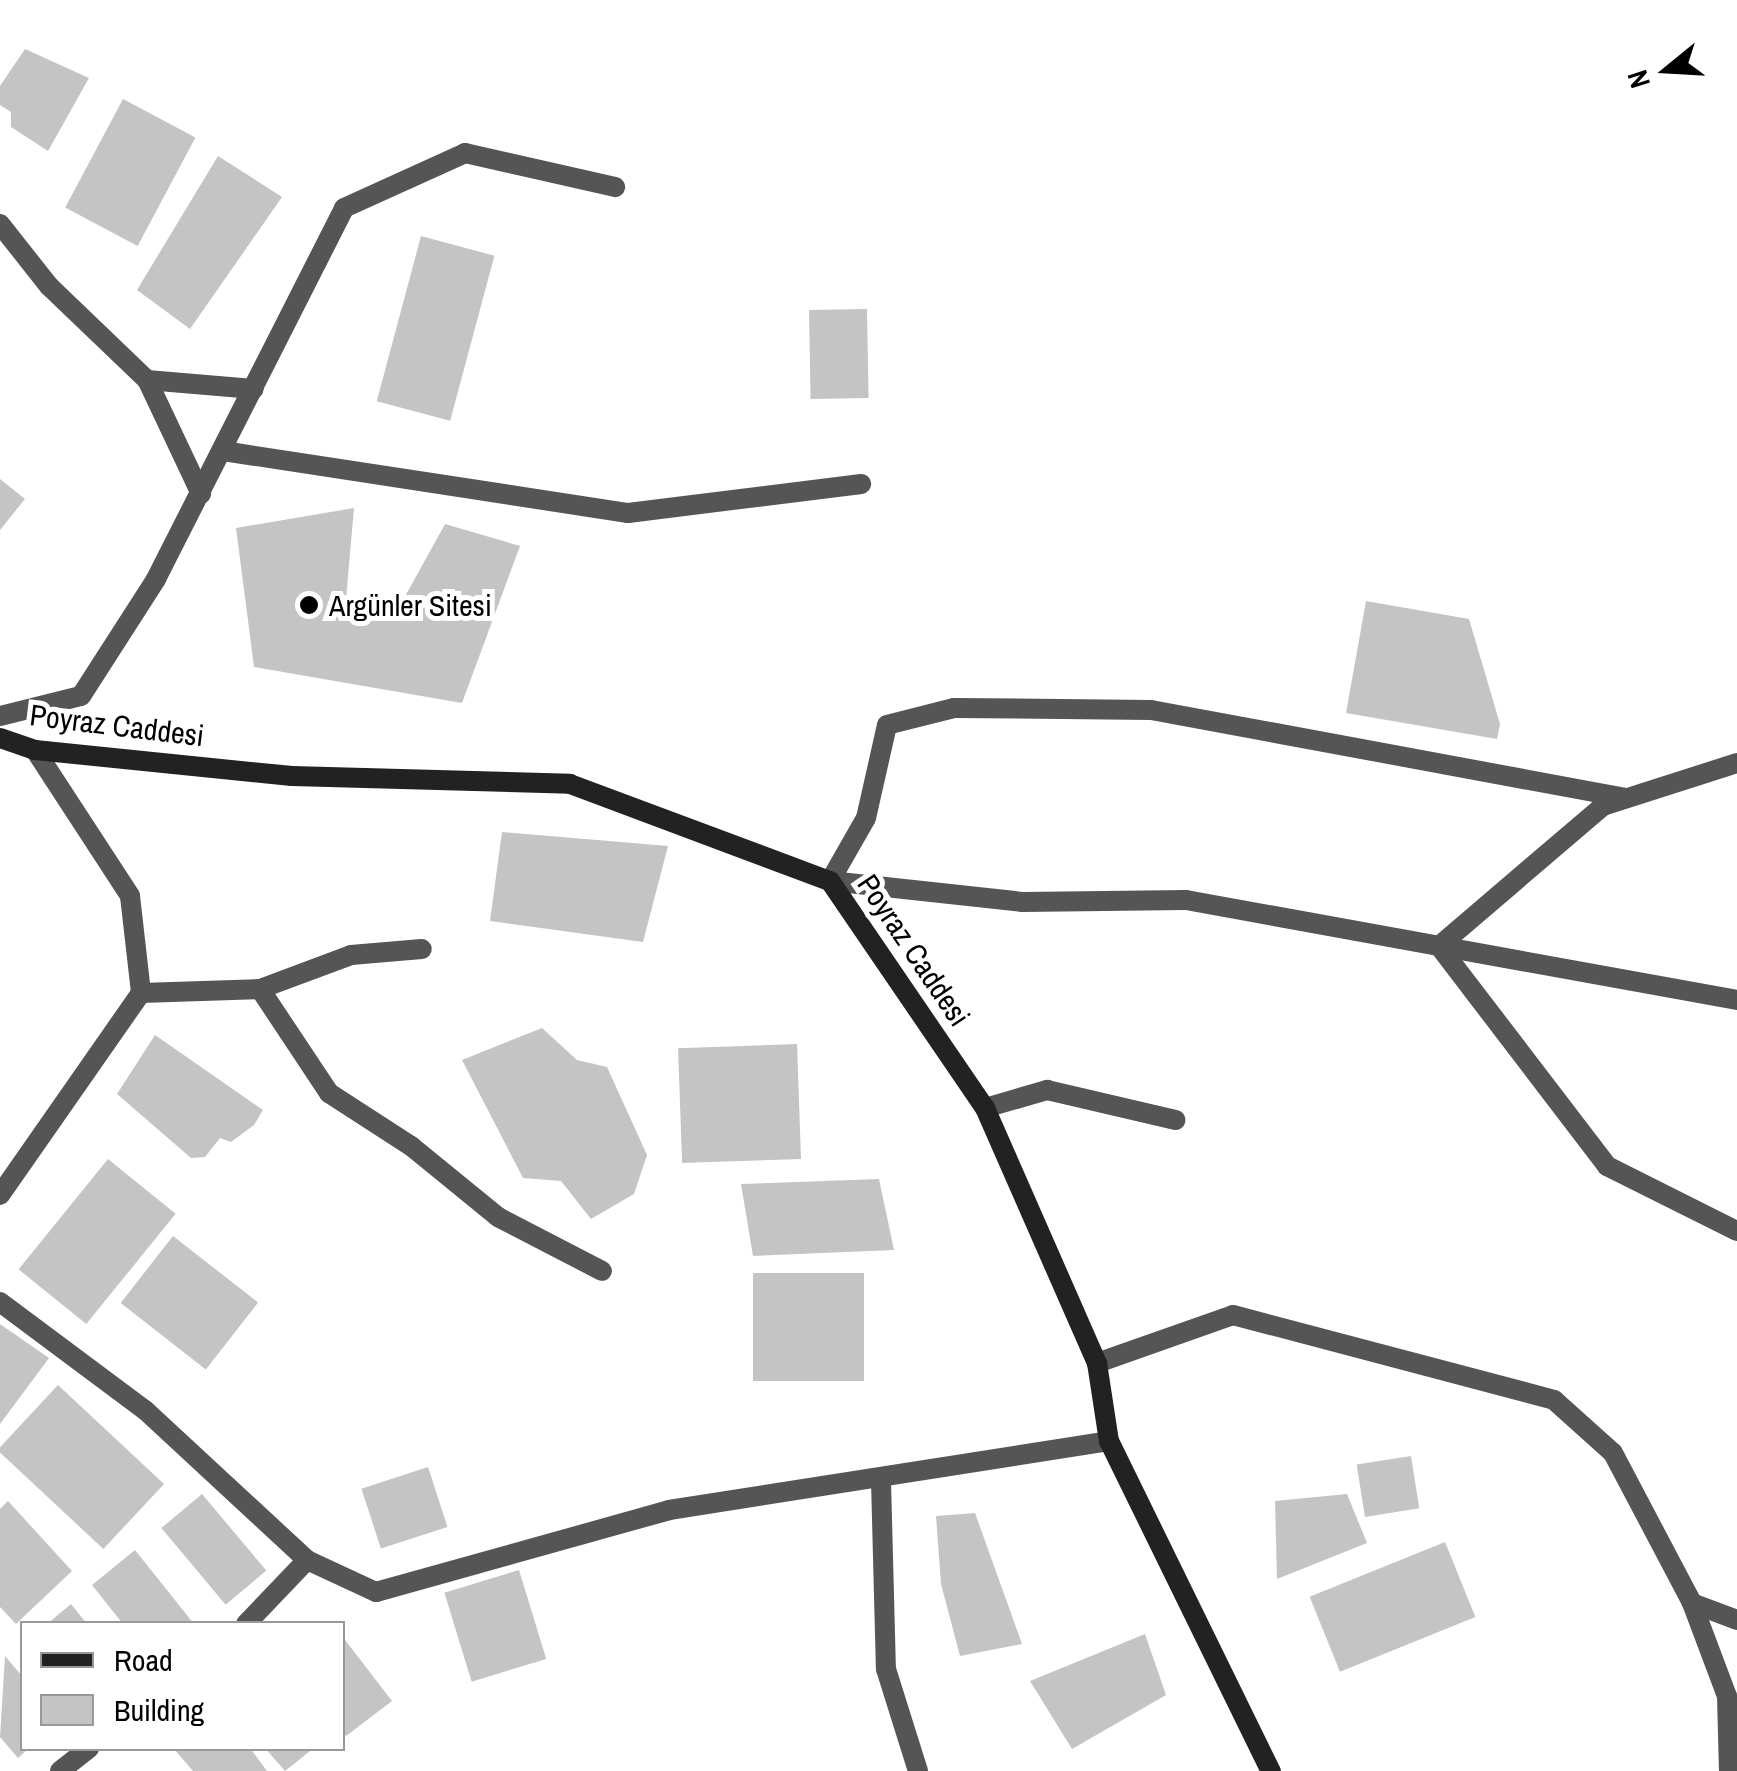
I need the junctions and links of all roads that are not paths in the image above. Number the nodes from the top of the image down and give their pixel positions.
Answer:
1 (615, 187) dead end
2 (0, 224) edge
3 (147, 380) junction
4 (254, 389) junction
5 (224, 451) junction
6 (861, 484) dead end
7 (201, 494) junction
8 (0, 716) edge
9 (0, 738) edge
10 (35, 750) junction
11 (1737, 763) edge
12 (1626, 798) junction
13 (830, 881) junction
14 (1439, 946) junction
15 (422, 948) dead end
16 (260, 989) junction
17 (141, 993) junction
18 (1737, 1000) edge
19 (985, 1108) junction
20 (1176, 1120) dead end
21 (0, 1196) edge
22 (1737, 1231) edge
23 (602, 1271) dead end
24 (0, 1302) edge
25 (1097, 1364) junction
26 (1109, 1440) junction
27 (881, 1482) junction
28 (307, 1560) junction
29 (1692, 1603) junction
30 (1737, 1620) edge
31 (249, 1621) edge
32 (85, 1751) edge
33 (60, 1771) edge
34 (918, 1771) edge
35 (1271, 1771) edge
36 (1730, 1771) edge

1 - 4 street
2 - 3 street
3 - 4 street
3 - 7 street
4 - 5 street
5 - 6 street
5 - 7 street
7 - 8 street
9 - 10 street, Poyraz Caddesi
10 - 13 street, Poyraz Caddesi
10 - 17 street
11 - 12 street
12 - 13 street
12 - 14 street
13 - 14 street
13 - 19 street, Poyraz Caddesi
14 - 18 street
14 - 22 street
15 - 16 street
16 - 17 street
16 - 23 street
17 - 21 street
19 - 20 street
19 - 25 street, Poyraz Caddesi
24 - 28 street
25 - 26 street, Poyraz Caddesi
25 - 29 street
26 - 27 street
26 - 35 street, Poyraz Caddesi
27 - 28 street
27 - 34 street
28 - 31 street
29 - 30 street
29 - 36 street
32 - 33 street

